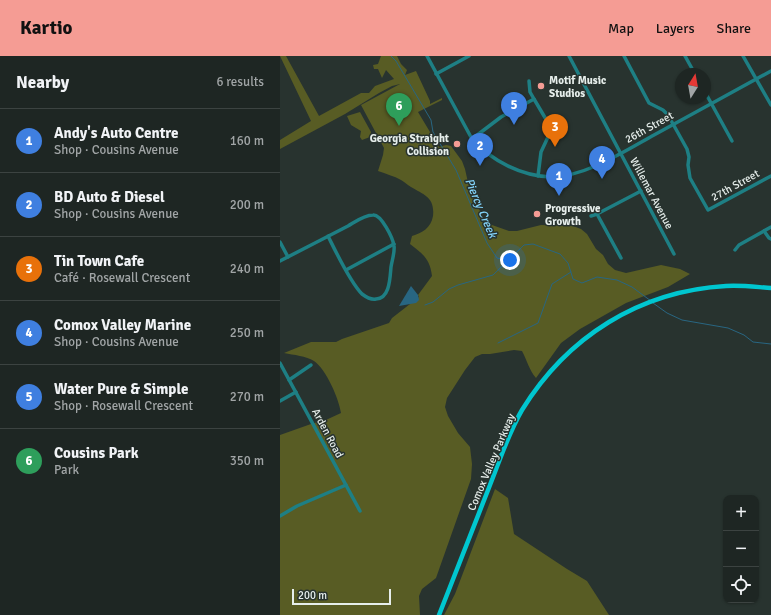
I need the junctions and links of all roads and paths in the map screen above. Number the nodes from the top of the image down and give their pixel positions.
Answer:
1 (427, 56) edge
2 (469, 56) edge
3 (569, 56) edge
4 (624, 56) edge
5 (685, 56) edge
6 (743, 56) edge
7 (692, 68) edge
8 (771, 71) edge
9 (436, 74) junction
10 (756, 79) junction
11 (529, 81) dead end
12 (534, 99) junction
13 (711, 103) joint
14 (709, 104) edge
15 (771, 105) edge
16 (673, 125) junction
17 (472, 139) junction
18 (732, 141) dead end
19 (620, 153) junction
20 (538, 176) junction
21 (771, 176) edge
22 (641, 191) junction
23 (597, 214) junction
24 (591, 216) dead end
25 (771, 227) edge
26 (764, 231) junction
27 (328, 236) junction
28 (771, 239) edge
29 (280, 242) edge
30 (394, 244) junction
31 (735, 250) dead end
32 (674, 254) dead end
33 (288, 257) junction
34 (621, 258) dead end
35 (280, 261) edge
36 (346, 270) junction
37 (771, 288) edge
38 (280, 363) edge
39 (311, 365) dead end
40 (289, 380) junction
41 (296, 392) junction
42 (280, 401) edge
43 (346, 485) junction
44 (360, 511) dead end
45 (280, 516) edge
46 (438, 615) edge

1 - 9 street, 26th Street
2 - 9 street
3 - 19 street, Willemar Avenue
4 - 16 street
5 - 7 street
6 - 10 street
8 - 10 street, 26th Street
9 - 17 street, 26th Street
10 - 13 street, 26th Street
10 - 15 street
11 - 12 street
12 - 17 street
12 - 20 street
13 - 18 street
14 - 16 street, 26th Street
16 - 19 street, 26th Street
16 - 21 street, 27th Street
17 - 20 street, 26th Street
19 - 20 street, 26th Street
19 - 22 street, Willemar Avenue
22 - 23 street
22 - 32 street, Willemar Avenue
23 - 24 street
23 - 34 street
25 - 26 street
26 - 28 street
26 - 31 street
27 - 30 street
27 - 33 street
27 - 36 street
29 - 33 street
30 - 36 street
30 - 36 street
33 - 35 street
37 - 46 main road, Comox Valley Parkway
38 - 40 street, Arden Road
39 - 40 street
40 - 41 street, Arden Road
41 - 42 street
41 - 43 street, Arden Road
43 - 44 street, Arden Road
43 - 45 street

